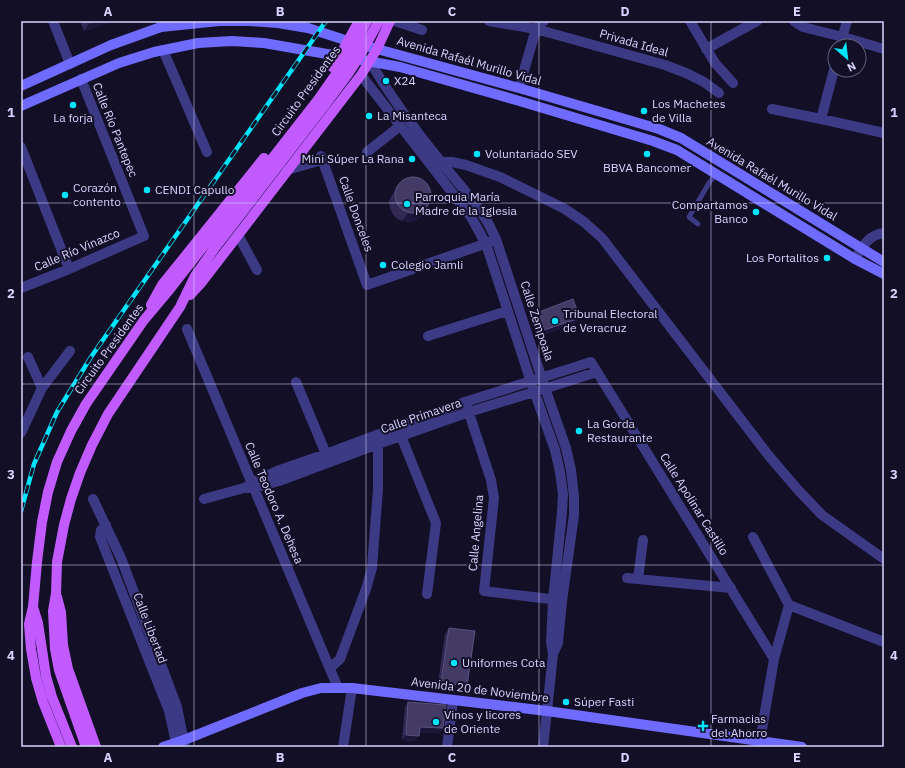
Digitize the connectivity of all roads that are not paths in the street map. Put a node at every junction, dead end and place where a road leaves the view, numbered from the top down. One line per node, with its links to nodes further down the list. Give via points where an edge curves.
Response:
1 (53, 21): 26 (street)
2 (248, 21): 13 (main road, Avenida Rafaél Murillo Vidal); 18 (main road, Avenida Rafaél Murillo Vidal, via 308,28)
3 (359, 21): 18 (main road)
4 (367, 21): 64 (main road, Circuito Presidentes, via 350,54 317,101)
5 (372, 21): 12 (main road, via 378,24)
6 (490, 21): 14 (street, Privada Ideal)
7 (544, 21): 14 (street)
8 (690, 21): 20 (street)
9 (756, 21): 20 (street)
10 (794, 21): 16 (street)
11 (847, 21): 17 (street)
12 (388, 22): 15 (street); 21 (main road); 62 (main road, Circuito Presidentes, via 214,249 195,276)
13 (160, 24): 26 (main road, Avenida Rafaél Murillo Vidal)
14 (536, 29): 34 (street); 35 (street, Privada Ideal, via 686,72)
15 (422, 30)
16 (834, 38)
17 (843, 38)
18 (348, 41): 21 (main road, Avenida Rafaél Murillo Vidal); 24 (main road); 25 (main road, Calle Zempoala)
19 (867, 46): 22 (street)
20 (706, 48): 32 (street, via 715,63)
21 (377, 49): 25 (main road); 27 (main road, Avenida Rafaél Murillo Vidal)
22 (884, 49)
23 (163, 50): 24 (main road, Avenida Rafaél Murillo Vidal, via 198,43 264,42); 31 (main road, Avenida Rafaél Murillo Vidal, via 119,63); 44 (street)
24 (339, 57): 25 (main road, Avenida Rafaél Murillo Vidal); 28 (main road, Calle Zempoala); 38 (main road)
25 (370, 62): 28 (main road); 29 (main road, Avenida Rafaél Murillo Vidal, via 400,67); 46 (street, Calle Zempoala)
26 (70, 64): 33 (main road, Avenida Rafaél Murillo Vidal)
27 (436, 66): 29 (main road); 34 (main road, Avenida Rafaél Murillo Vidal)
28 (361, 75): 40 (street, Calle Zempoala); 41 (main road)
29 (433, 77): 48 (main road, Avenida Rafaél Murillo Vidal, via 653,141 677,150)
30 (832, 78): 39 (street)
31 (81, 79): 36 (main road, Avenida Rafaél Murillo Vidal); 52 (street, Calle Río Pantepec)
32 (733, 83)
33 (21, 86)
34 (519, 88): 55 (main road, Avenida Rafaél Murillo Vidal, via 681,138)
35 (719, 93)
36 (21, 106)
37 (772, 109): 39 (street)
38 (298, 115): 41 (main road, via 311,114 318,121); 64 (main road, via 162,285)
39 (821, 119): 42 (street)
40 (400, 126): 45 (street); 46 (street, Calle Zempoala)
41 (319, 130): 47 (main road)
42 (884, 133)
43 (21, 146): 58 (street)
44 (207, 152)
45 (367, 152)
46 (437, 165): 53 (street, Calle Zempoala, via 480,211); 54 (street, Calle Zempoala); 88 (street, via 452,162 500,177 565,209 584,222 602,238 799,492 822,515)
47 (287, 170): 51 (main road); 54 (street, Calle Donceles, via 322,158 367,285)
48 (716, 173): 49 (lane, via 689,217); 56 (main road, Avenida Rafaél Murillo Vidal)
49 (698, 224)
50 (884, 233): 55 (street, via 869,239)
51 (238, 235): 59 (street); 62 (main road)
52 (144, 236): 58 (street, Calle Río Vinazco)
53 (496, 240): 54 (street, Calle Donceles); 71 (street, Calle Zempoala)
54 (486, 244): 63 (street, Calle Zempoala)
55 (862, 248): 56 (street); 57 (main road, Avenida Rafaél Murillo Vidal)
56 (855, 258): 60 (main road, Avenida Rafaél Murillo Vidal)
57 (884, 262)
58 (69, 270): 61 (street, Calle Río Vinazco)
59 (257, 270)
60 (884, 274)
61 (21, 288)
62 (180, 307): 92 (main road, Circuito Presidentes, via 108,414 92,445 80,473 64,525 57,562)
63 (507, 311): 66 (street); 73 (street, Calle Zempoala)
64 (144, 320): 96 (main road, Circuito Presidentes, via 86,404 57,462 42,522)
65 (187, 329): 83 (street, Calle Teodoro A. Dehesa)
66 (428, 336)
67 (70, 351): 74 (street)
68 (28, 357): 74 (street)
69 (591, 362): 70 (street, Calle Apolinar Castillo); 71 (street, Calle Primavera)
70 (597, 372): 75 (street, Calle Primavera); 91 (street, Calle Apolinar Castillo)
71 (542, 378): 73 (street, Calle Primavera); 75 (street, Calle Zempoala)
72 (296, 382): 82 (street)
73 (531, 382): 76 (street, Calle Zempoala); 77 (street, Calle Primavera)
74 (42, 388): 80 (street)
75 (545, 388): 76 (street, Calle Primavera); 94 (street, Calle Zempoala, via 566,448 574,496 574,515)
76 (534, 392): 78 (street, Calle Primavera); 94 (street, Calle Zempoala, via 555,450 563,494)
77 (465, 402): 78 (street, Calle Angelina); 79 (street, Calle Primavera)
78 (469, 412): 79 (street, Calle Primavera); 94 (street, Calle Angelina, via 491,480 494,498 484,591)
79 (399, 432): 81 (street, Calle Primavera); 82 (street, Calle Primavera); 93 (street, via 436,523)
80 (21, 433)
81 (378, 444): 83 (street, Calle Primavera, via 279,481); 99 (street, via 378,489 372,568 340,659)
82 (326, 454): 83 (street, Calle Primavera, via 277,471)
83 (250, 487): 85 (street); 99 (street, Calle Teodoro A. Dehesa)
84 (93, 499): 105 (street, Calle Libertad, via 121,558 173,709)
85 (204, 499)
86 (754, 537): 95 (street)
87 (643, 540): 90 (street)
88 (884, 559)
89 (627, 578): 90 (street)
90 (638, 579): 91 (street)
91 (731, 588): 98 (street, Calle Apolinar Castillo)
92 (56, 593): 108 (main road, Circuito Presidentes, via 53,611 59,670); 109 (main road, via 68,669)
93 (427, 594)
94 (558, 600): 103 (street, Calle Zempoala, via 551,642 553,654)
95 (789, 604): 97 (street); 98 (street)
96 (33, 607): 106 (main road, via 29,624 36,678); 107 (main road, Circuito Presidentes, via 46,676)
97 (884, 642)
98 (774, 659): 104 (street)
99 (330, 668): 100 (street, Calle Teodoro A. Dehesa)
100 (338, 688): 101 (main road, Avenida 20 de Noviembre); 105 (main road, Avenida 20 de Noviembre, via 321,688 302,693)
101 (352, 688): 102 (main road, Avenida 20 de Noviembre); 111 (street)
102 (453, 701): 103 (main road, Avenida 20 de Noviembre); 112 (street)
103 (547, 711): 104 (main road, Avenida 20 de Noviembre); 113 (street, Calle Zempoala)
104 (760, 741): 114 (main road, Avenida 20 de Noviembre)
105 (181, 744): 110 (main road, Avenida 20 de Noviembre)
106 (61, 747)
107 (72, 747)
108 (86, 747)
109 (96, 747)
110 (163, 747)
111 (343, 747)
112 (447, 747)
113 (543, 747)
114 (802, 747)

